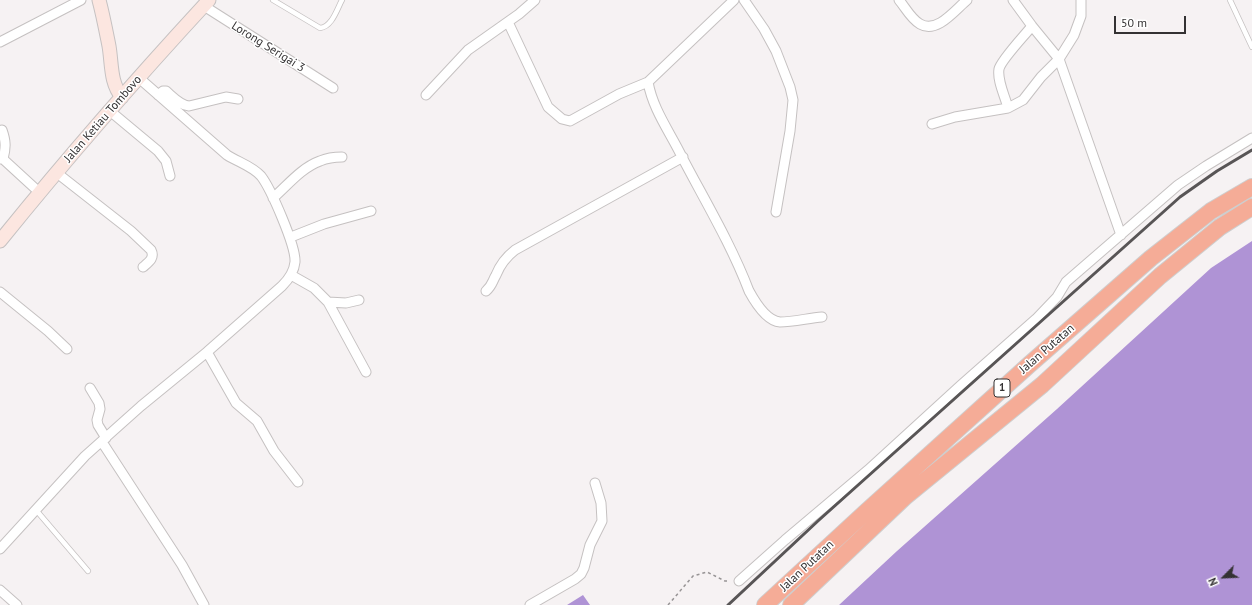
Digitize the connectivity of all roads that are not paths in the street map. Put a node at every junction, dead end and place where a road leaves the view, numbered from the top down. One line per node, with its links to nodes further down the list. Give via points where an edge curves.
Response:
1 (82, 0): 16 (street)
2 (100, 0): 24 (street, via 114,83)
3 (273, 0): 4 (lane, via 320,28 330,22)
4 (342, 0)
5 (535, 0): 14 (street)
6 (734, 0): 20 (street)
7 (744, 0): 43 (street, via 764,28 776,51 793,100)
8 (899, 0): 9 (street, via 919,23 933,27)
9 (967, 0)
10 (1013, 0): 15 (street)
11 (1081, 0): 18 (street, via 1081,16 1074,35)
12 (1230, 0): 17 (lane)
13 (207, 3): 19 (street, Jalan Ketiau Tombovo); 21 (street, Lorong Serigai 3)
14 (508, 22): 20 (street, via 548,107 562,119 570,120 632,87); 23 (street, via 468,50)
15 (1032, 26): 18 (street); 27 (street, via 1000,65 1000,80)
16 (0, 42)
17 (1252, 47)
18 (1059, 59): 27 (street, via 1023,100); 44 (street)
19 (139, 78): 22 (street); 24 (street, Jalan Ketiau Tombovo)
20 (648, 82): 34 (street, via 652,99)
21 (333, 88)
22 (158, 95): 26 (street, via 166,91); 29 (street)
23 (426, 95)
24 (122, 97): 28 (street, Jalan Ketiau Tombovo)
25 (238, 99): 26 (street, via 226,97)
26 (186, 105): 29 (street)
27 (1008, 108): 30 (street, via 955,117)
28 (110, 111): 36 (street, Jalan Ketiau Tombovo); 37 (street, via 158,150 166,161)
29 (182, 116): 40 (street, via 227,155 261,176)
30 (932, 124)
31 (2, 130): 35 (street, via 6,149)
32 (1252, 138): 44 (street, via 1178,186)
33 (342, 157): 40 (street, via 321,160 311,165)
34 (682, 157): 49 (street, via 515,250 507,257 492,286); 53 (street, via 759,306 780,322)
35 (2, 159): 39 (street)
36 (57, 173): 39 (street, Jalan Ketiau Tombovo); 47 (street, via 131,231 151,250 152,258)
37 (170, 176)
38 (1252, 186): 63 (highway, Jalan Putatan / 1, via 1211,211 1152,258)
39 (39, 192): 46 (street, Jalan Ketiau Tombovo)
40 (273, 198): 45 (street)
41 (1252, 207): 61 (highway, Jalan Putatan / 1, via 1220,227 1160,276 1042,385)
42 (371, 211): 45 (street)
43 (776, 212)
44 (1121, 235): 66 (street, via 1066,282 1057,297 1036,319 868,470)
45 (291, 237): 48 (street, via 295,261)
46 (0, 241)
47 (144, 267)
48 (291, 276): 52 (street, via 314,288); 55 (street)
49 (486, 291)
50 (0, 292): 54 (street)
51 (359, 300): 52 (street, via 346,303)
52 (328, 302): 56 (street)
53 (822, 317)
54 (67, 349)
55 (207, 352): 58 (street); 59 (street, via 236,403 257,421 274,451)
56 (366, 372)
57 (90, 388): 58 (street, via 99,403 97,420)
58 (104, 440): 62 (street, via 74,467); 69 (street)
59 (298, 482)
60 (595, 483): 70 (street, via 601,503 602,521 590,545 581,574)
61 (906, 496): 63 (highway, via 876,512); 72 (highway, Jalan Putatan / 1)
62 (36, 510): 64 (street); 65 (lane)
63 (866, 511): 71 (highway, Jalan Putatan / 1)
64 (0, 549)
65 (88, 571)
66 (739, 581)
67 (0, 590): 68 (street)
68 (17, 605)
69 (204, 605)
70 (530, 605)
71 (765, 605)
72 (791, 605)

